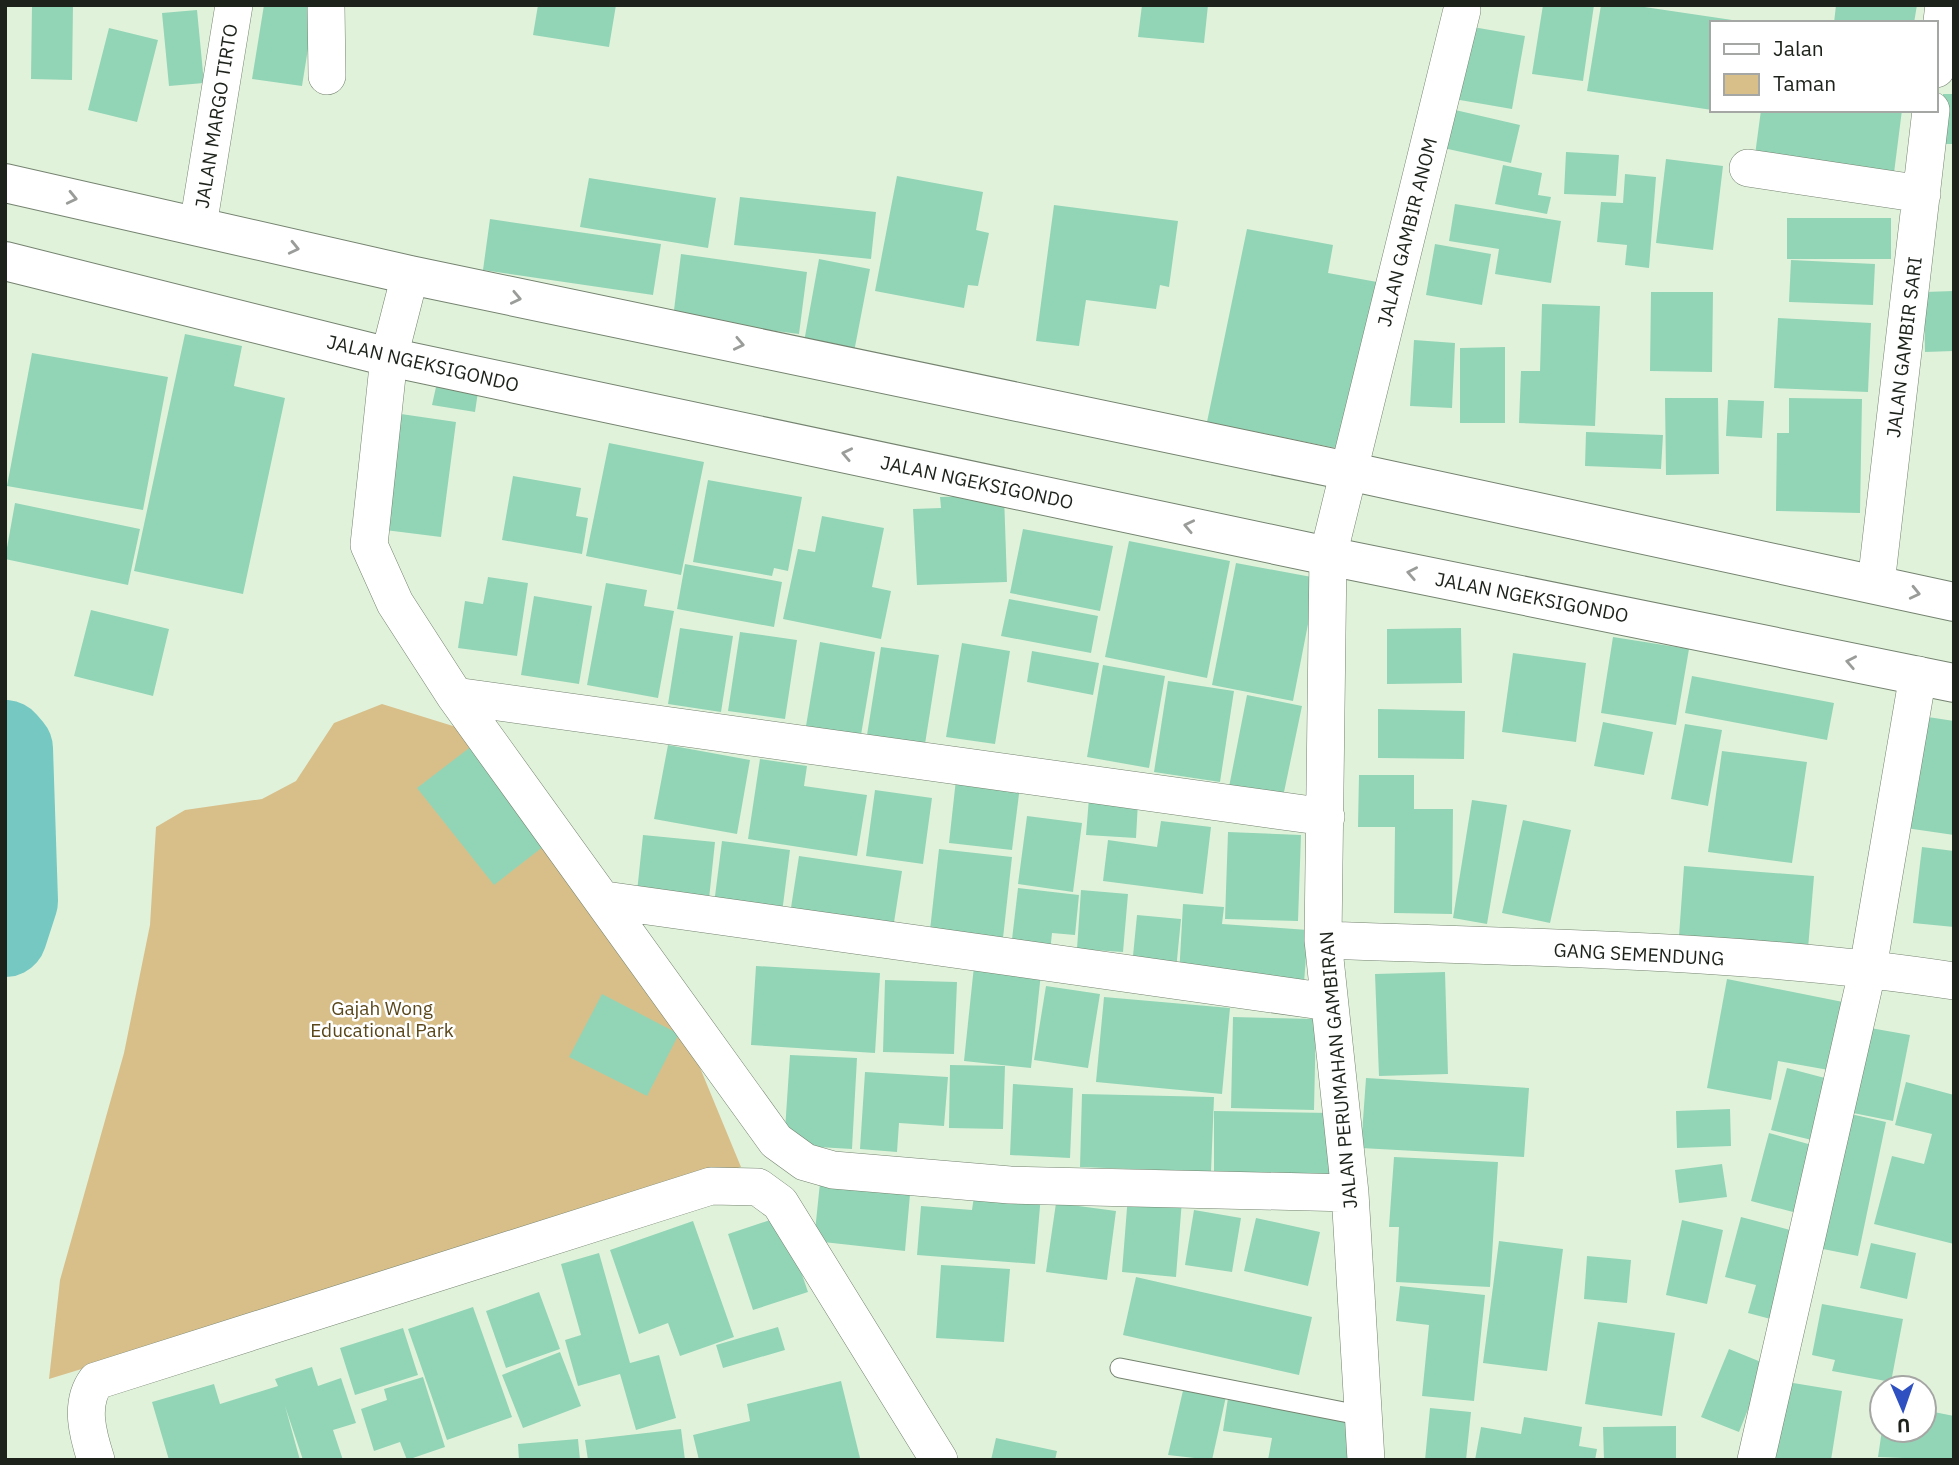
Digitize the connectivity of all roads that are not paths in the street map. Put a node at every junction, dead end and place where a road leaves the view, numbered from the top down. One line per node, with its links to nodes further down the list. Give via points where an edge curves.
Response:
1 (234, 5): 11 (street, JALAN MARGO TIRTO)
2 (326, 5): 6 (street)
3 (1944, 5): 5 (street)
4 (1461, 7): 15 (street, JALAN GAMBIR ANOM)
5 (1938, 53)
6 (327, 76)
7 (1931, 112): 10 (street, JALAN GAMBIR SARI)
8 (1748, 168): 10 (street)
9 (5, 183): 11 (main road, one-way to 11)
10 (1922, 194): 17 (street, JALAN GAMBIR SARI)
11 (198, 226): 13 (main road, one-way to 13)
12 (5, 261): 14 (main road, JALAN NGEKSIGONDO)
13 (410, 275): 14 (street); 15 (main road, one-way to 15)
14 (388, 357): 16 (main road, JALAN NGEKSIGONDO, one-way to 14); 20 (street, via 369,545 395,603)
15 (1348, 471): 16 (street, JALAN PERUMAHAN GAMBIRAN); 17 (main road)
16 (1328, 556): 19 (main road, JALAN NGEKSIGONDO, one-way to 16); 21 (street, JALAN PERUMAHAN GAMBIRAN)
17 (1876, 584): 18 (main road, one-way to 18)
18 (1954, 602)
19 (1936, 679): 24 (street)
20 (455, 696): 21 (street); 22 (street)
21 (1326, 817): 23 (street, JALAN PERUMAHAN GAMBIRAN)
22 (605, 900): 26 (street); 27 (street, via 776,1141 805,1162 834,1170 1010,1185)
23 (1323, 940): 24 (street, GANG SEMENDUNG, via 1592,950); 26 (street, JALAN PERUMAHAN GAMBIRAN)
24 (1868, 968): 25 (street, GANG SEMENDUNG); 33 (street)
25 (1954, 981)
26 (1329, 1002): 27 (street, JALAN PERUMAHAN GAMBIRAN)
27 (1350, 1194): 29 (street, JALAN PERUMAHAN GAMBIRAN)
28 (1120, 1368): 29 (lane)
29 (1364, 1416): 32 (street, JALAN PERUMAHAN GAMBIRAN)
30 (936, 1459): 31 (street, via 780,1203 758,1187 710,1186 96,1381 90,1389 85,1428)
31 (96, 1460)
32 (1366, 1460)
33 (1756, 1460)

